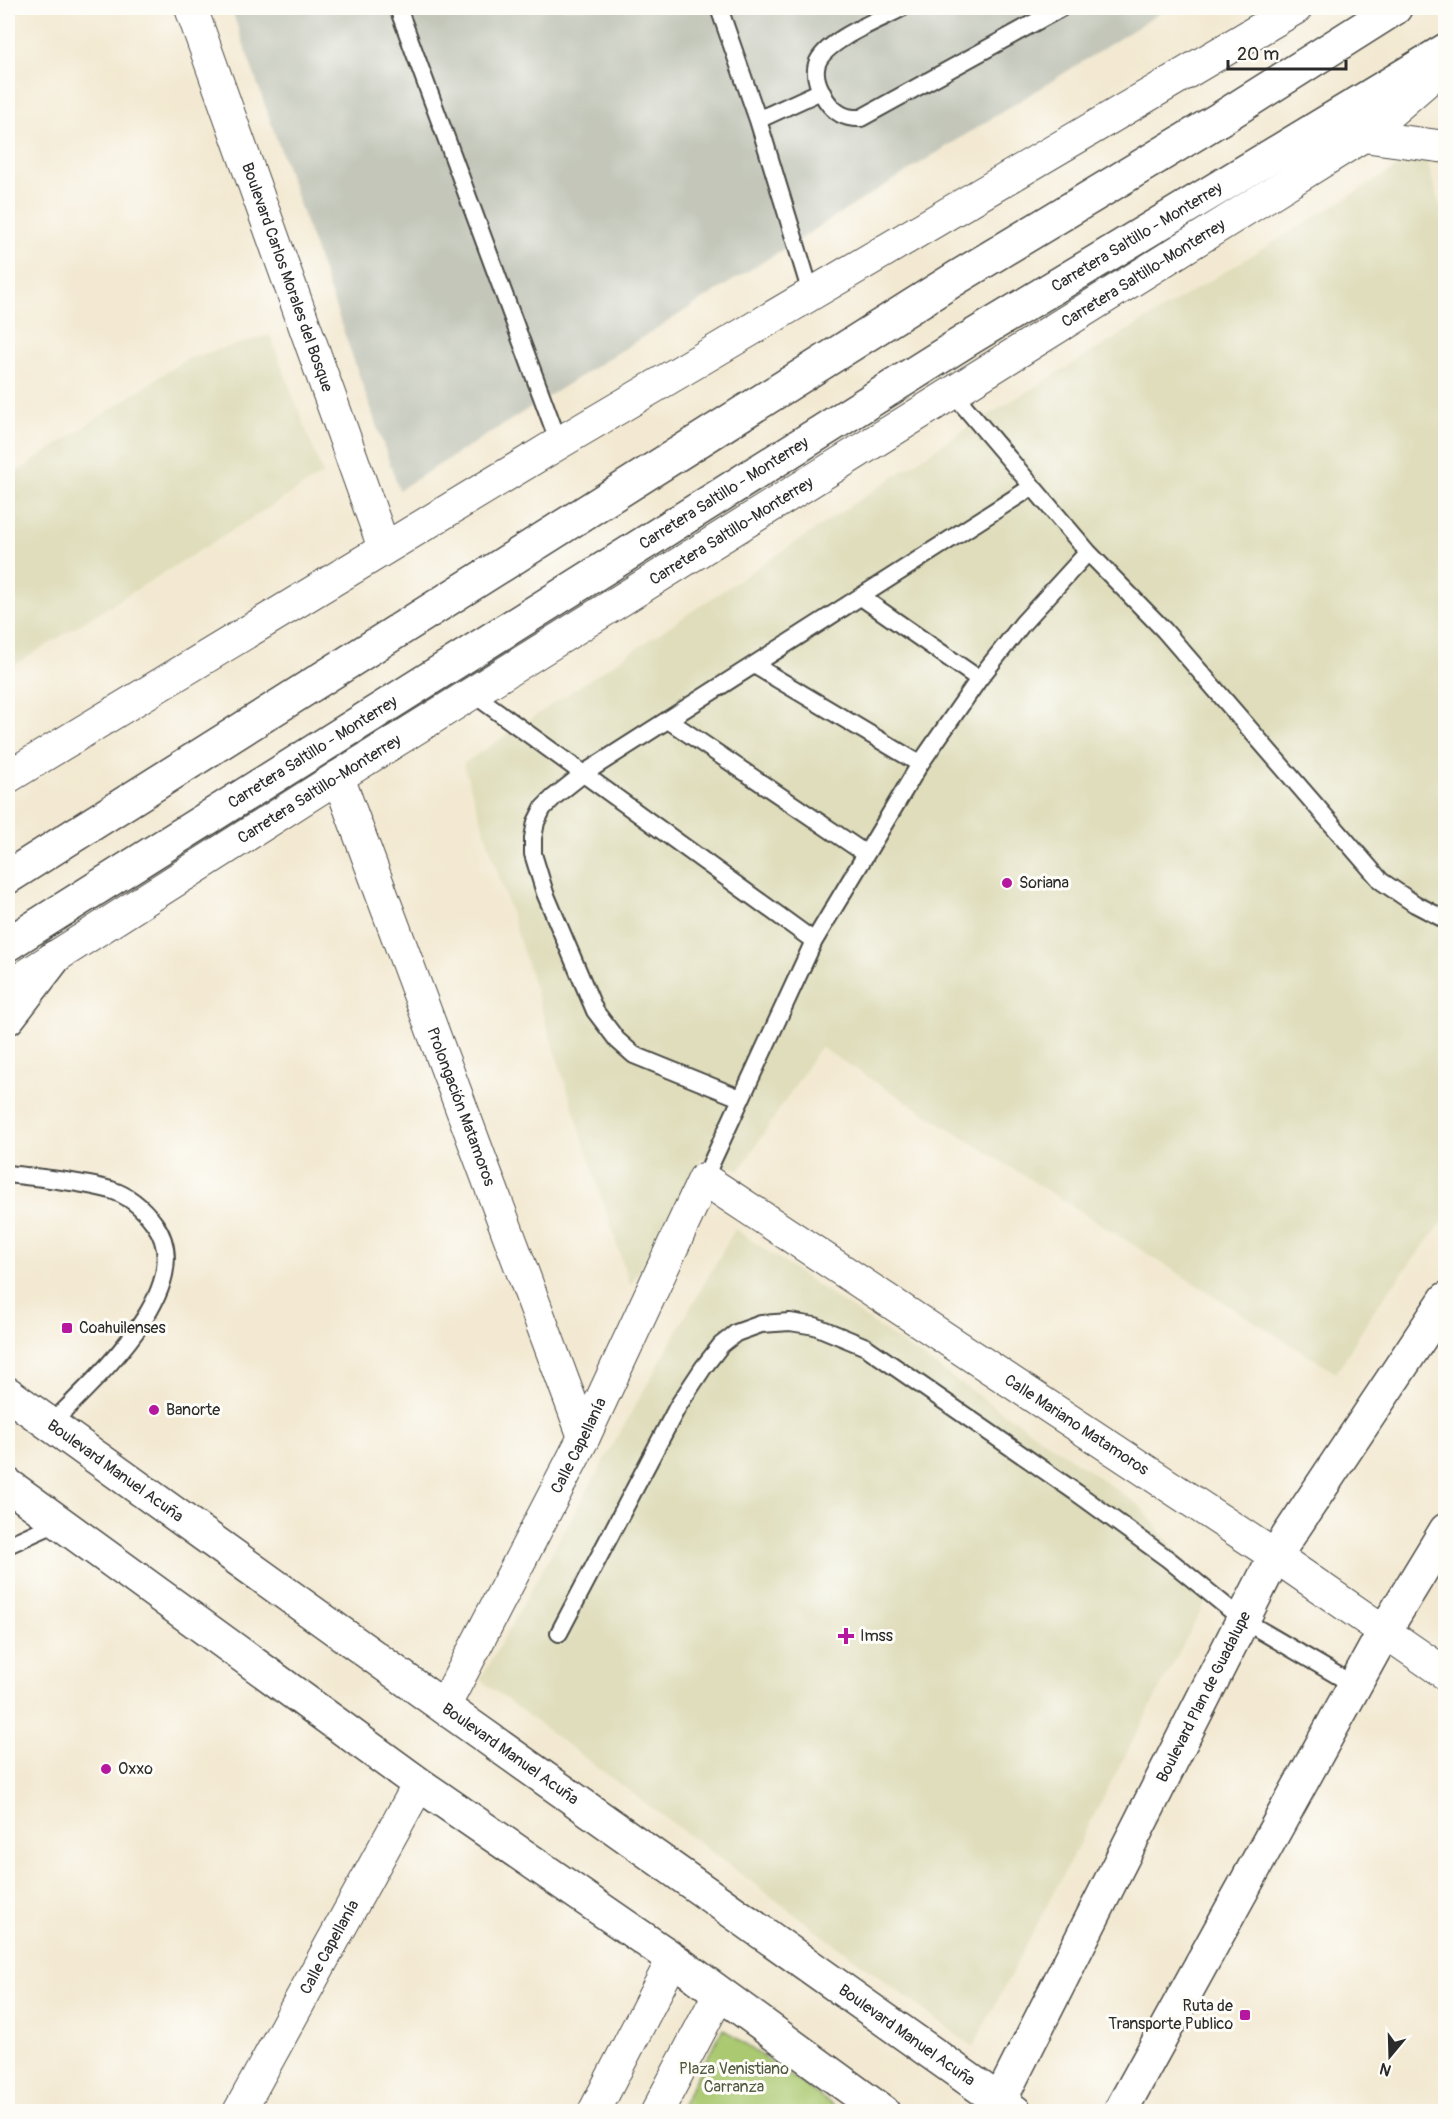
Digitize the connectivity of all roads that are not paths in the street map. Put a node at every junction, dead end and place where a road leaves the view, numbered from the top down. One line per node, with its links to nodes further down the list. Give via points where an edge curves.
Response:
1 (191, 8): 18 (street, Boulevard Carlos Morales del Bosque)
2 (398, 8): 16 (lane)
3 (719, 8): 11 (lane)
4 (902, 8): 10 (lane, via 829,48 816,66)
5 (1061, 8): 10 (lane, via 861,118 845,117 832,110)
6 (1296, 8): 14 (street)
7 (1395, 8): 30 (main road, via 958,277)
8 (1446, 50): 33 (main road, Carretera Saltillo - Monterrey, via 970,338)
9 (1446, 64): 12 (street, Carretera Saltillo-Monterrey)
10 (821, 92): 11 (lane)
11 (758, 120): 14 (lane)
12 (1364, 136): 13 (street); 15 (street, Carretera Saltillo-Monterrey)
13 (1446, 147)
14 (811, 293): 16 (street)
15 (953, 393): 17 (lane); 23 (street, Carretera Saltillo-Monterrey)
16 (559, 443): 18 (street)
17 (1032, 487): 19 (lane); 20 (lane)
18 (384, 548): 27 (street)
19 (1088, 552): 22 (lane, via 1023,623); 31 (lane, via 1164,630 1381,881)
20 (861, 597): 21 (lane); 22 (lane)
21 (754, 665): 24 (lane); 25 (lane)
22 (979, 679): 25 (lane)
23 (472, 693): 26 (lane); 28 (street, Carretera Saltillo-Monterrey)
24 (668, 720): 26 (lane); 29 (lane)
25 (920, 764): 29 (lane)
26 (583, 774): 32 (lane); 37 (lane, via 543,808 536,822 533,854 545,893 595,1011 634,1055)
27 (8, 777)
28 (338, 777): 34 (street, Carretera Saltillo-Monterrey); 43 (street, Prolongación Matamoros)
29 (866, 854): 32 (lane)
30 (8, 877)
31 (1446, 920)
32 (814, 941): 37 (lane)
33 (8, 944)
34 (55, 957): 35 (street, Carretera Saltillo-Monterrey); 36 (main road)
35 (8, 987)
36 (8, 1018)
37 (740, 1098): 39 (lane)
38 (8, 1174): 42 (lane, via 112,1191 131,1200 144,1209 162,1234 166,1252 160,1293 150,1312 116,1357)
39 (704, 1179): 43 (street, Calle Capellanía); 48 (street, Calle Mariano Matamoros)
40 (1446, 1299): 48 (main road, Boulevard Plan de Guadalupe)
41 (8, 1394): 42 (main road, Boulevard Manuel Acuña)
42 (50, 1425): 54 (main road, Boulevard Manuel Acuña)
43 (584, 1437): 54 (street, Calle Capellanía)
44 (8, 1485): 45 (main road)
45 (59, 1522): 47 (lane); 55 (main road)
46 (1446, 1530): 50 (main road)
47 (8, 1545)
48 (1275, 1556): 49 (main road, Boulevard Plan de Guadalupe); 50 (street, Calle Mariano Matamoros)
49 (1243, 1620): 51 (lane, via 1086,1499 866,1347 815,1326 790,1322 762,1324 736,1333 703,1368 678,1406); 53 (lane); 58 (main road, Boulevard Plan de Guadalupe)
50 (1384, 1632): 52 (street, Calle Mariano Matamoros); 53 (main road)
51 (559, 1633)
52 (1446, 1674)
53 (1354, 1685): 63 (main road)
54 (444, 1707): 58 (main road, Boulevard Manuel Acuña)
55 (419, 1784): 56 (main road); 59 (street, Calle Capellanía)
56 (673, 1959): 57 (main road); 60 (street)
57 (719, 1994): 61 (street); 62 (main road)
58 (1003, 2108)
59 (239, 2112)
60 (594, 2112)
61 (657, 2112)
62 (883, 2112)
63 (1120, 2112)

